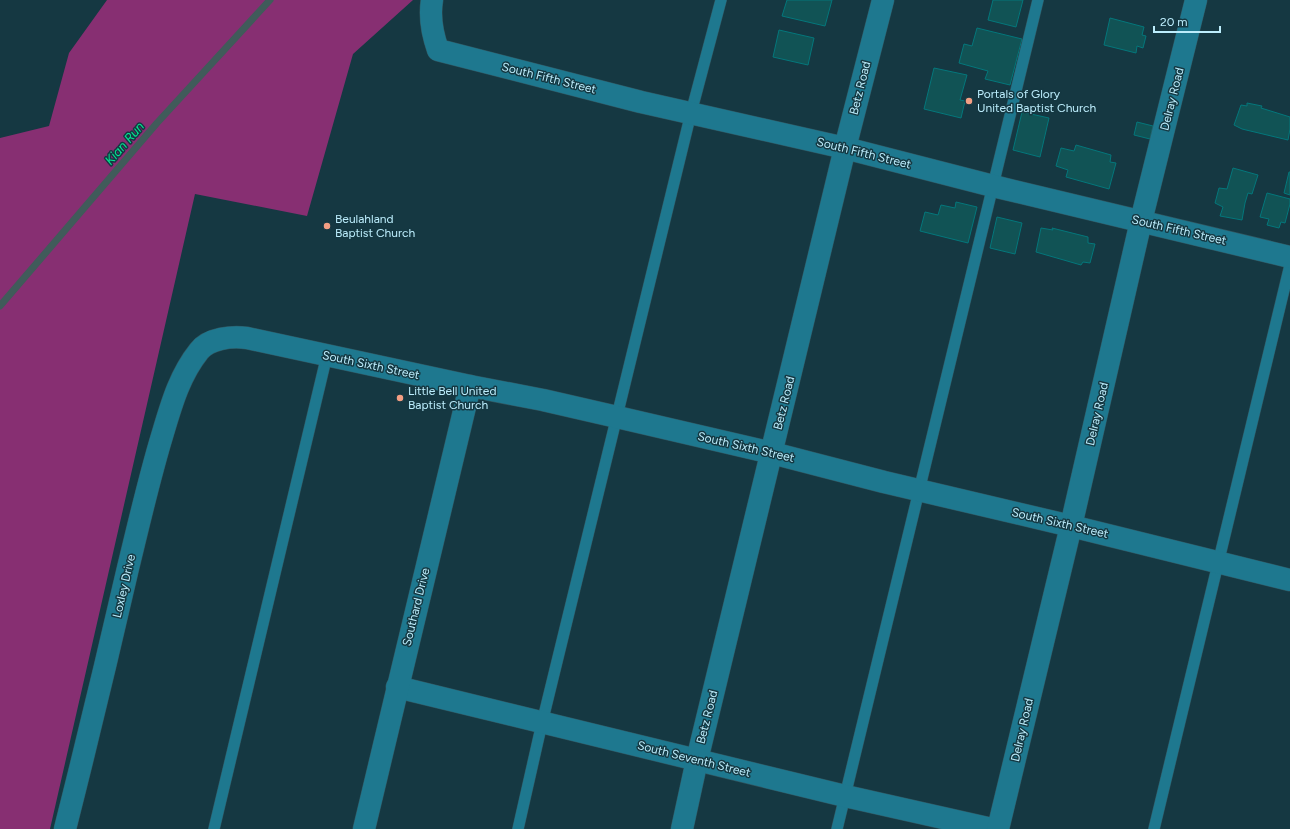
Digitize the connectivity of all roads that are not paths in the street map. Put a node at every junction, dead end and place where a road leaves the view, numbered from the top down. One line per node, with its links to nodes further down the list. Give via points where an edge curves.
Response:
1 (432, 0): 6 (street, South Fifth Street, via 432,33 438,50)
2 (721, 0): 6 (lane)
3 (883, 0): 7 (street, Betz Road)
4 (1038, 0): 8 (lane)
5 (1196, 0): 9 (street, Delray Road)
6 (691, 113): 7 (street, South Fifth Street); 15 (lane)
7 (845, 148): 8 (street, South Fifth Street); 16 (street, Betz Road)
8 (993, 186): 9 (street, South Fifth Street); 17 (lane)
9 (1141, 221): 10 (street, South Fifth Street); 18 (street, Delray Road)
10 (1290, 257)
11 (1290, 265): 19 (lane)
12 (200, 349): 13 (street, South Sixth Street, via 212,342 235,336); 25 (street, Loxley Drive, via 184,372 174,396 151,473)
13 (327, 355): 14 (street, South Sixth Street); 26 (lane)
14 (470, 386): 15 (street, South Sixth Street); 21 (street, Southard Drive)
15 (617, 417): 16 (street, South Sixth Street); 22 (lane)
16 (772, 453): 17 (street, South Sixth Street); 23 (street, Betz Road)
17 (919, 490): 18 (street, South Sixth Street); 24 (lane)
18 (1071, 526): 19 (street, South Sixth Street); 32 (street, Delray Road)
19 (1219, 562): 20 (street, South Sixth Street); 33 (lane)
20 (1290, 580)
21 (397, 687): 22 (street, South Seventh Street); 27 (street, Southard Drive)
22 (542, 722): 23 (street, South Seventh Street); 28 (lane)
23 (697, 760): 24 (street, South Seventh Street); 29 (street, Betz Road)
24 (845, 796): 30 (lane); 31 (street, South Seventh Street)
25 (65, 829)
26 (214, 829)
27 (364, 829)
28 (518, 829)
29 (682, 829)
30 (837, 829)
31 (992, 829)
32 (998, 829)
33 (1154, 829)

